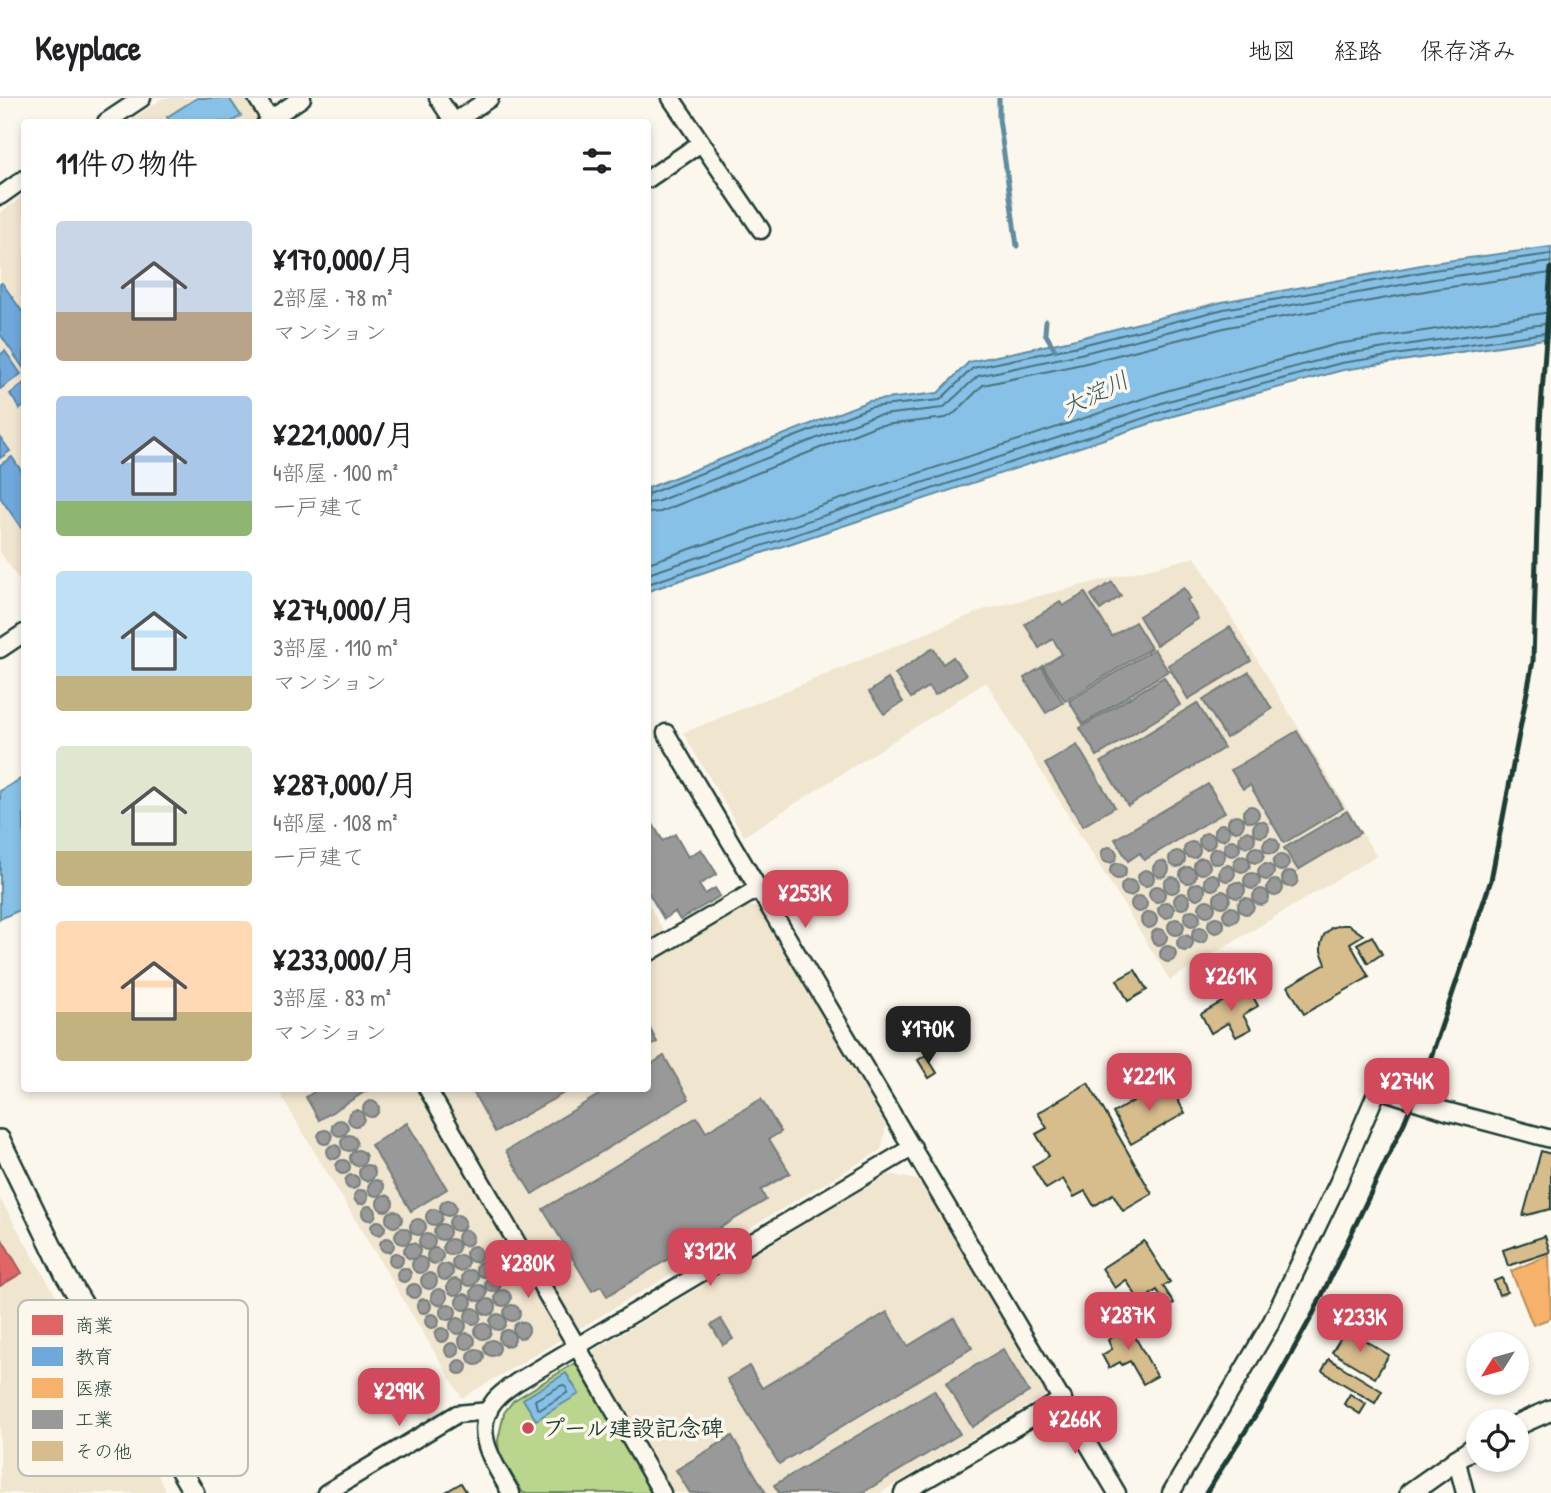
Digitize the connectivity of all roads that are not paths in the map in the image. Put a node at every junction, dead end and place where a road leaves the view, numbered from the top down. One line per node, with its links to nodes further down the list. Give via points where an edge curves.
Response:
1 (142, 98): 7 (street)
2 (257, 98): 8 (street)
3 (302, 98): 9 (street)
4 (438, 98): 10 (street)
5 (490, 98): 11 (street)
6 (671, 98): 12 (street)
7 (110, 119)
8 (268, 119)
9 (274, 119)
10 (452, 119)
11 (458, 119)
12 (701, 143): 13 (street); 16 (street)
13 (651, 177)
14 (21, 181): 15 (street)
15 (0, 196)
16 (761, 230)
17 (21, 634): 18 (street)
18 (0, 649)
19 (666, 733): 20 (street)
20 (759, 888): 21 (street); 25 (street)
21 (651, 951)
22 (429, 1092): 27 (street)
23 (1551, 1139): 41 (street, via 1378,1089 1272,1321)
24 (0, 1140): 26 (street)
25 (913, 1147): 27 (street); 28 (street)
26 (80, 1300)
27 (576, 1346): 29 (street, via 517,1382); 38 (street)
28 (1063, 1399): 39 (street); 40 (street)
29 (489, 1410): 36 (street, via 457,1414); 37 (street, via 486,1450)
30 (1551, 1410): 31 (street)
31 (1529, 1420)
32 (1466, 1452): 33 (street)
33 (1456, 1458): 42 (street); 43 (street)
34 (184, 1476): 35 (street)
35 (194, 1493)
36 (326, 1493)
37 (511, 1493)
38 (662, 1493)
39 (903, 1493)
40 (1117, 1493)
41 (1171, 1493)
42 (1410, 1493)
43 (1465, 1493)

